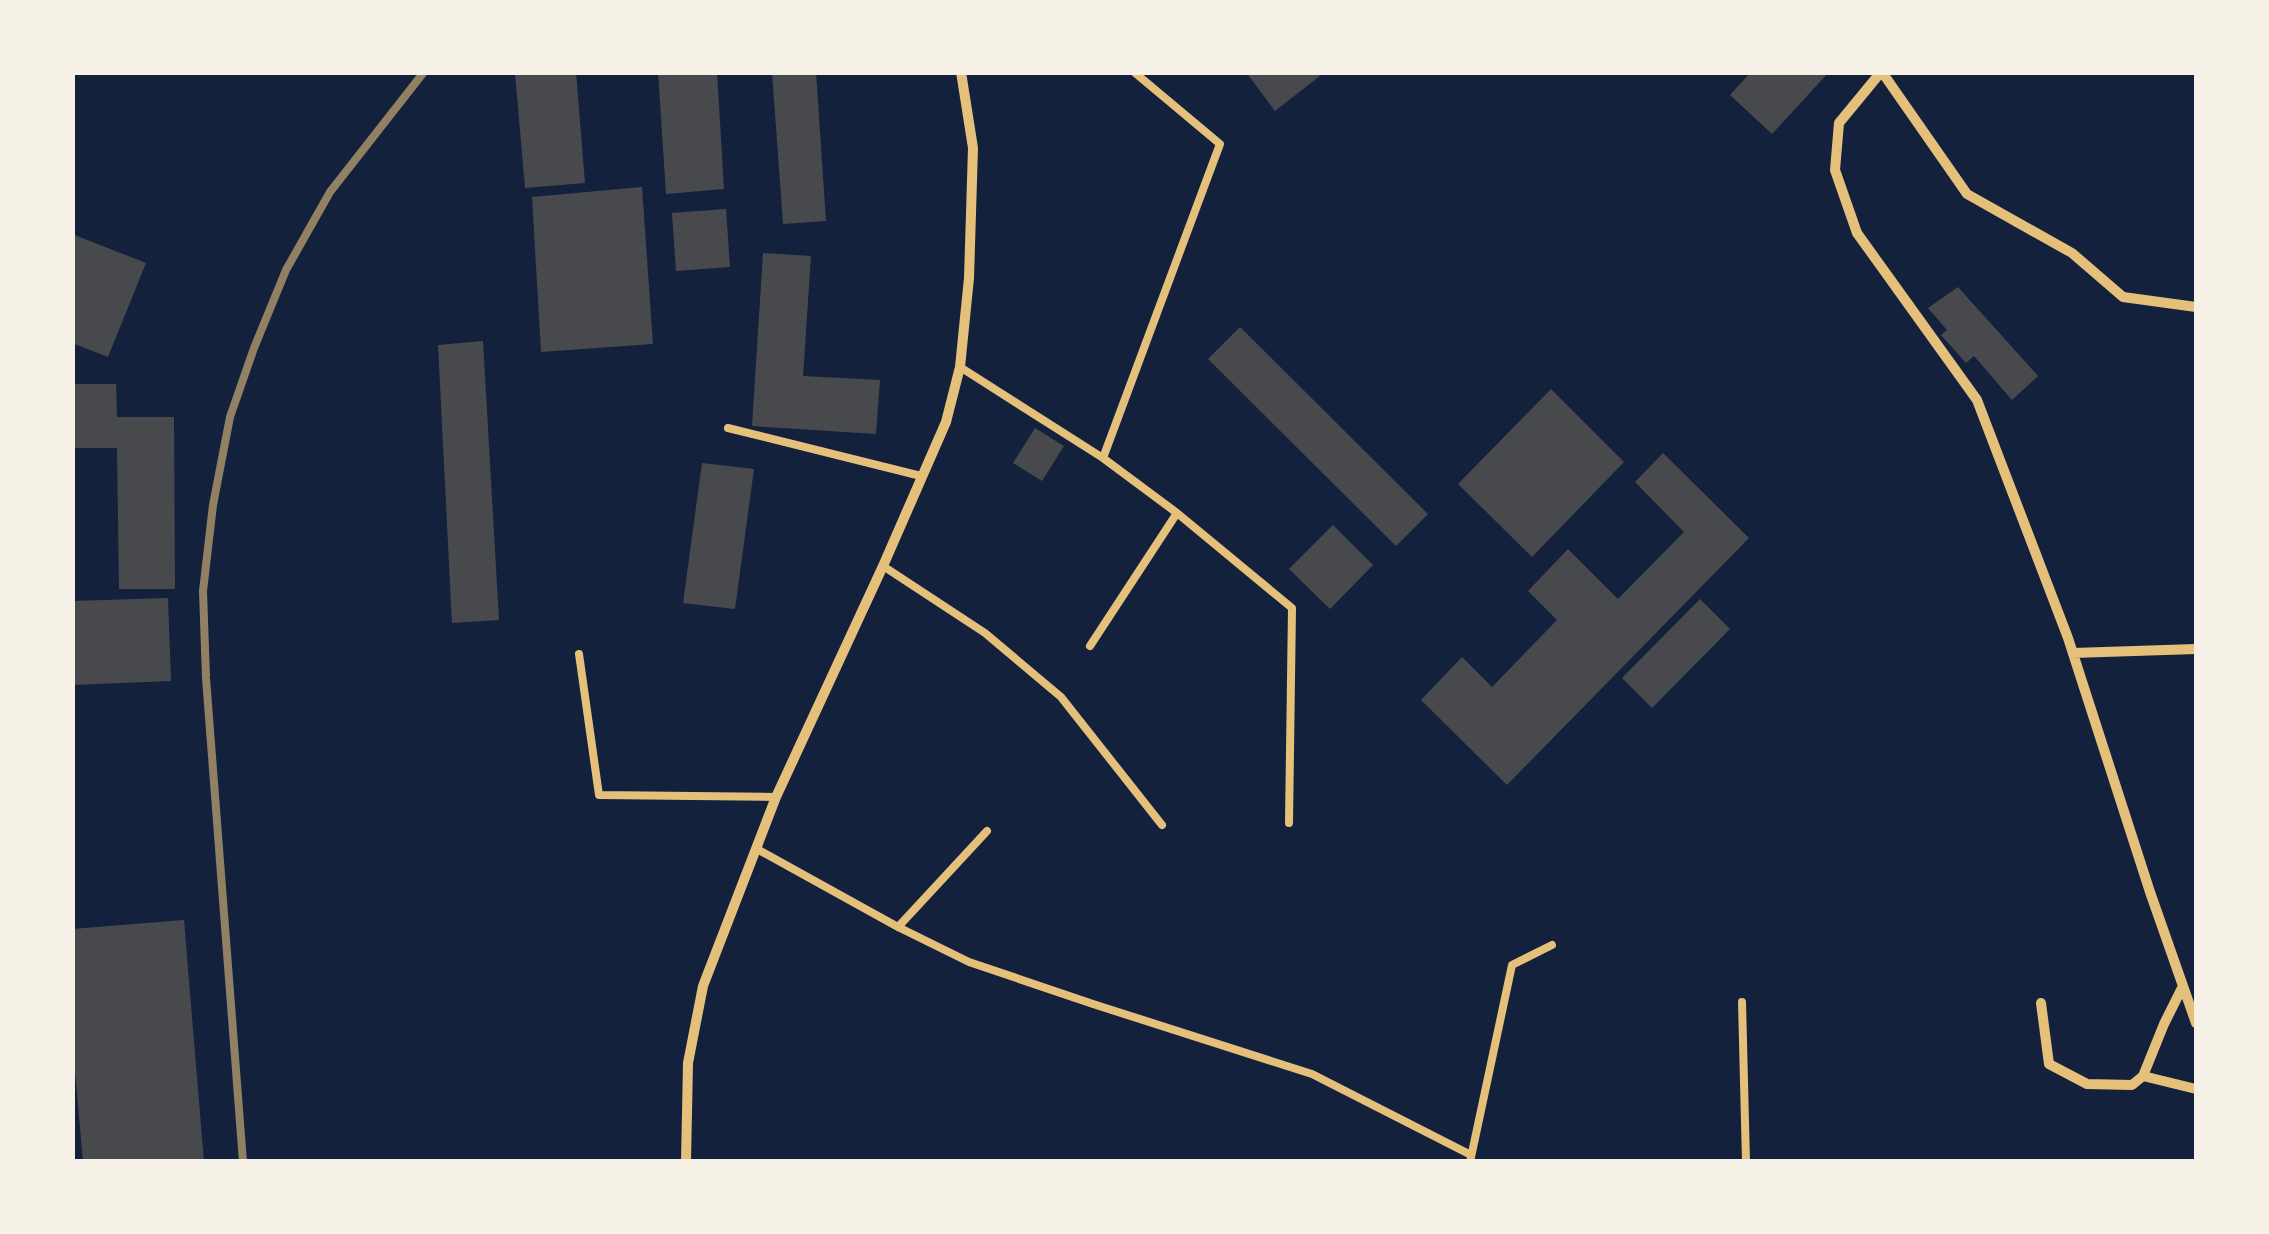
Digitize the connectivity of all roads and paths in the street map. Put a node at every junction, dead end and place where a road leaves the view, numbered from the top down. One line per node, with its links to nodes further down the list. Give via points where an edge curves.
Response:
1 (960, 72): 5 (street, via 973,148)
2 (1134, 72): 7 (lane, via 1220,144)
3 (1881, 72): 4 (street, via 1966,194 2072,253 2122,298); 14 (street, via 1839,123 1835,170 1857,232 1977,400)
4 (2196, 307)
5 (960, 367): 7 (lane); 8 (street, via 946,422)
6 (728, 428): 8 (lane)
7 (1103, 458): 9 (lane)
8 (921, 476): 10 (street)
9 (1176, 513): 11 (lane); 16 (lane, via 1292,608)
10 (883, 566): 15 (street); 17 (lane, via 984,633 1061,696)
11 (1090, 646)
12 (2196, 649): 14 (street)
13 (579, 654): 15 (lane, via 598,795)
14 (2073, 654): 22 (street)
15 (776, 797): 19 (street)
16 (1289, 823)
17 (1162, 826)
18 (987, 832): 20 (lane)
19 (757, 848): 20 (lane); 29 (street, via 703,986 688,1063)
20 (898, 927): 28 (lane, via 968,962 1312,1074)
21 (1552, 945): 28 (lane, via 1512,965)
22 (2184, 986): 25 (street); 26 (street)
23 (1742, 1002): 30 (lane)
24 (2041, 1004): 26 (street, via 2049,1064 2088,1084 2132,1085)
25 (2196, 1023)
26 (2143, 1076): 27 (street)
27 (2196, 1089)
28 (1470, 1158)
29 (686, 1162)
30 (1746, 1162)

